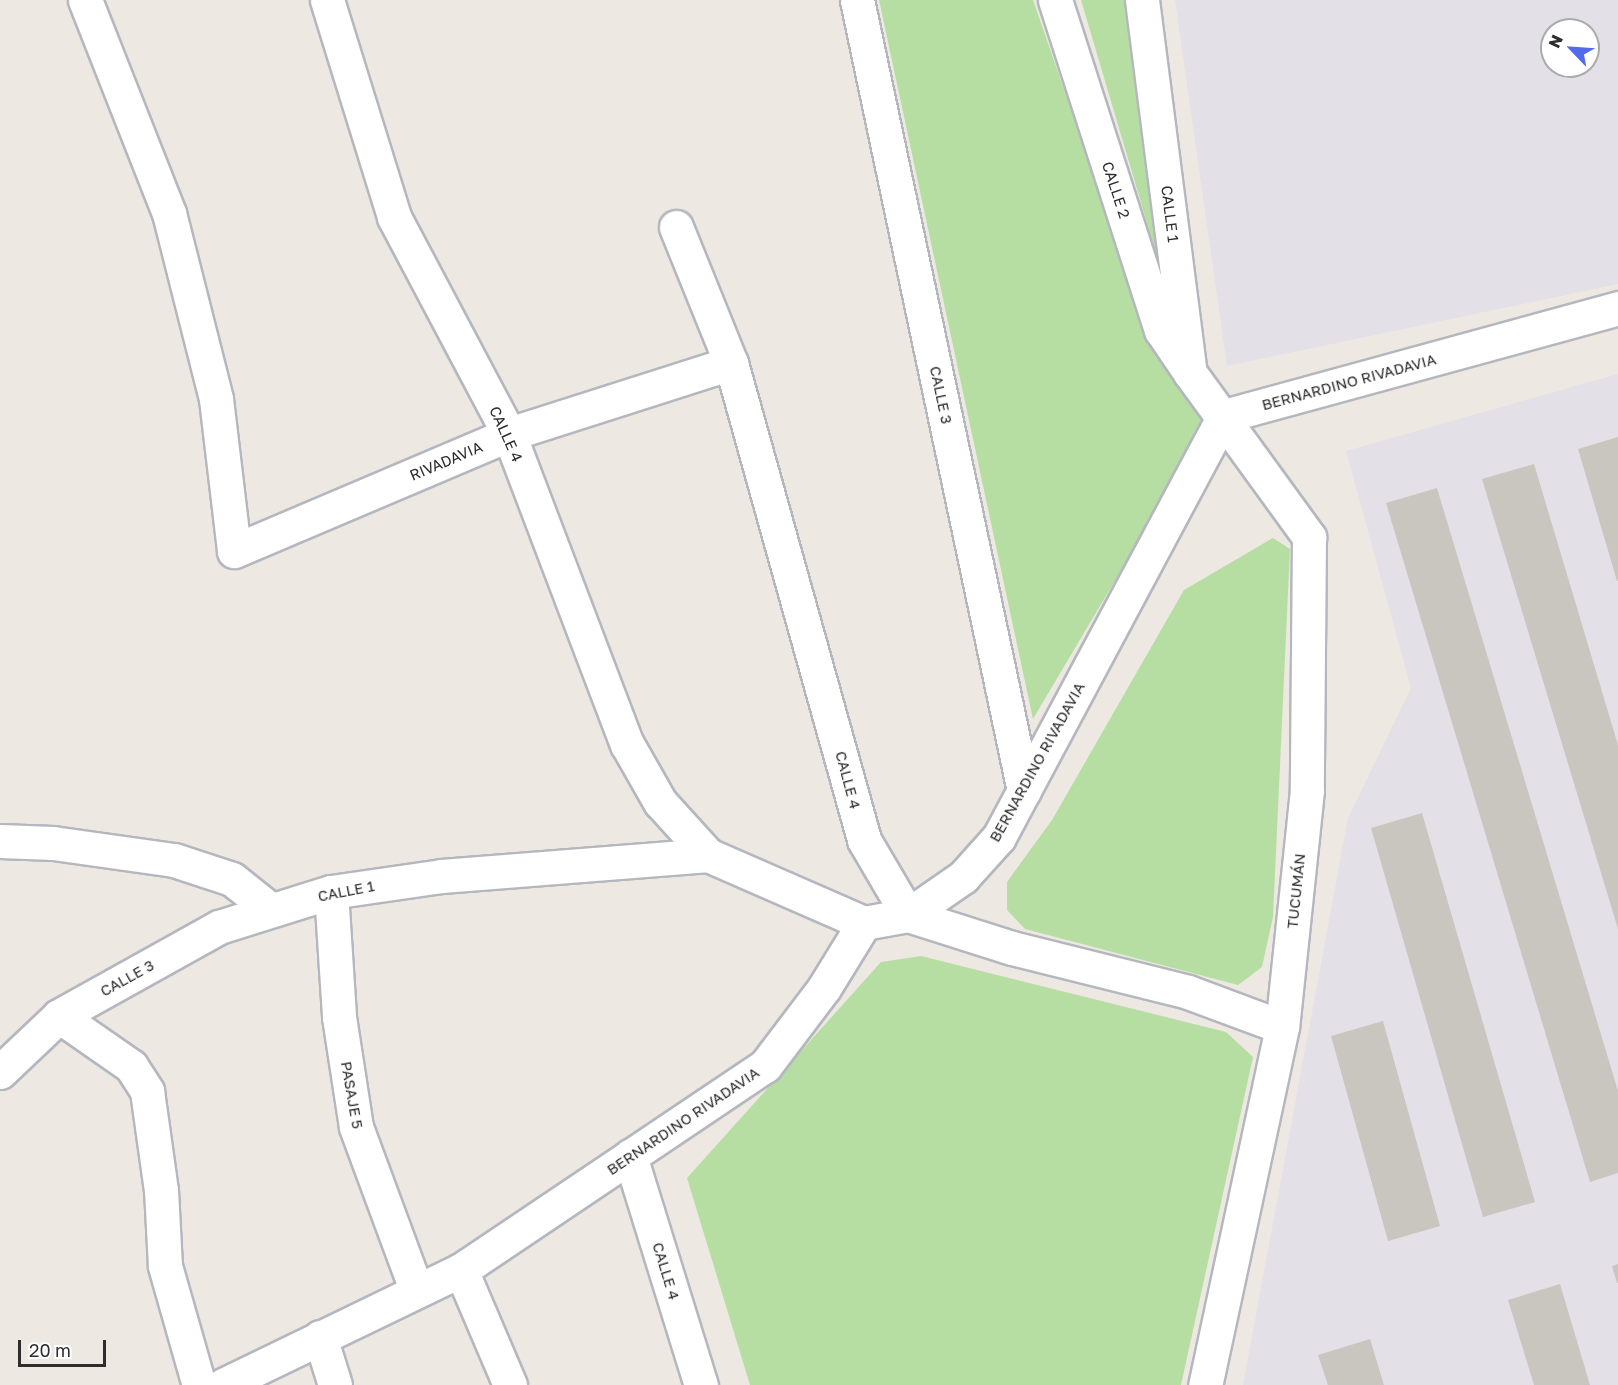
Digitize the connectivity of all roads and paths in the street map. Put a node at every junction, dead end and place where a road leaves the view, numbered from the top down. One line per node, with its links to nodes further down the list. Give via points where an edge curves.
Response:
1 (85, 0): 11 (street, RIVADAVIA, via 169,213 216,399 234,551)
2 (327, 0): 11 (street, CALLE 4, via 394,217)
3 (857, 0): 12 (street, CALLE 3)
4 (1055, 0): 9 (street, CALLE 2, via 1161,330)
5 (1142, 0): 9 (street, CALLE 1)
6 (676, 227): 8 (street, CALLE 4)
7 (1618, 308): 10 (street, BERNARDINO RIVADAVIA)
8 (731, 363): 11 (street, RIVADAVIA); 17 (street, CALLE 4, via 864,840)
9 (1190, 374): 10 (street)
10 (1224, 416): 12 (street, BERNARDINO RIVADAVIA); 20 (street, TUCUMÁN, via 1309,537 1306,790)
11 (509, 434): 14 (street, CALLE 4, via 627,744 660,802)
12 (1024, 790): 17 (street, BERNARDINO RIVADAVIA, via 999,837 963,877)
13 (0, 841): 16 (street, via 53,843 174,860 232,879)
14 (708, 855): 15 (street, CALLE 1, via 442,876); 18 (street)
15 (331, 892): 16 (street, CALLE 1); 24 (street, PASAJE 5, via 339,1017 356,1127)
16 (272, 910): 19 (street, CALLE 3, via 219,927)
17 (908, 915): 18 (street, BERNARDINO RIVADAVIA); 20 (street, via 1012,948 1188,992)
18 (864, 923): 22 (street, BERNARDINO RIVADAVIA, via 824,988 765,1066)
19 (59, 1016): 21 (street, CALLE 3); 26 (street, via 131,1066 147,1091 161,1190 165,1266)
20 (1282, 1027): 31 (street, TUCUMÁN)
21 (0, 1072)
22 (630, 1156): 23 (street, BERNARDINO RIVADAVIA); 30 (street, CALLE 4)
23 (461, 1270): 24 (street, BERNARDINO RIVADAVIA); 29 (street)
24 (416, 1289): 25 (street, BERNARDINO RIVADAVIA)
25 (320, 1337): 27 (street, BERNARDINO RIVADAVIA); 28 (street)
26 (199, 1385)
27 (223, 1385)
28 (335, 1385)
29 (510, 1385)
30 (701, 1385)
31 (1205, 1385)

